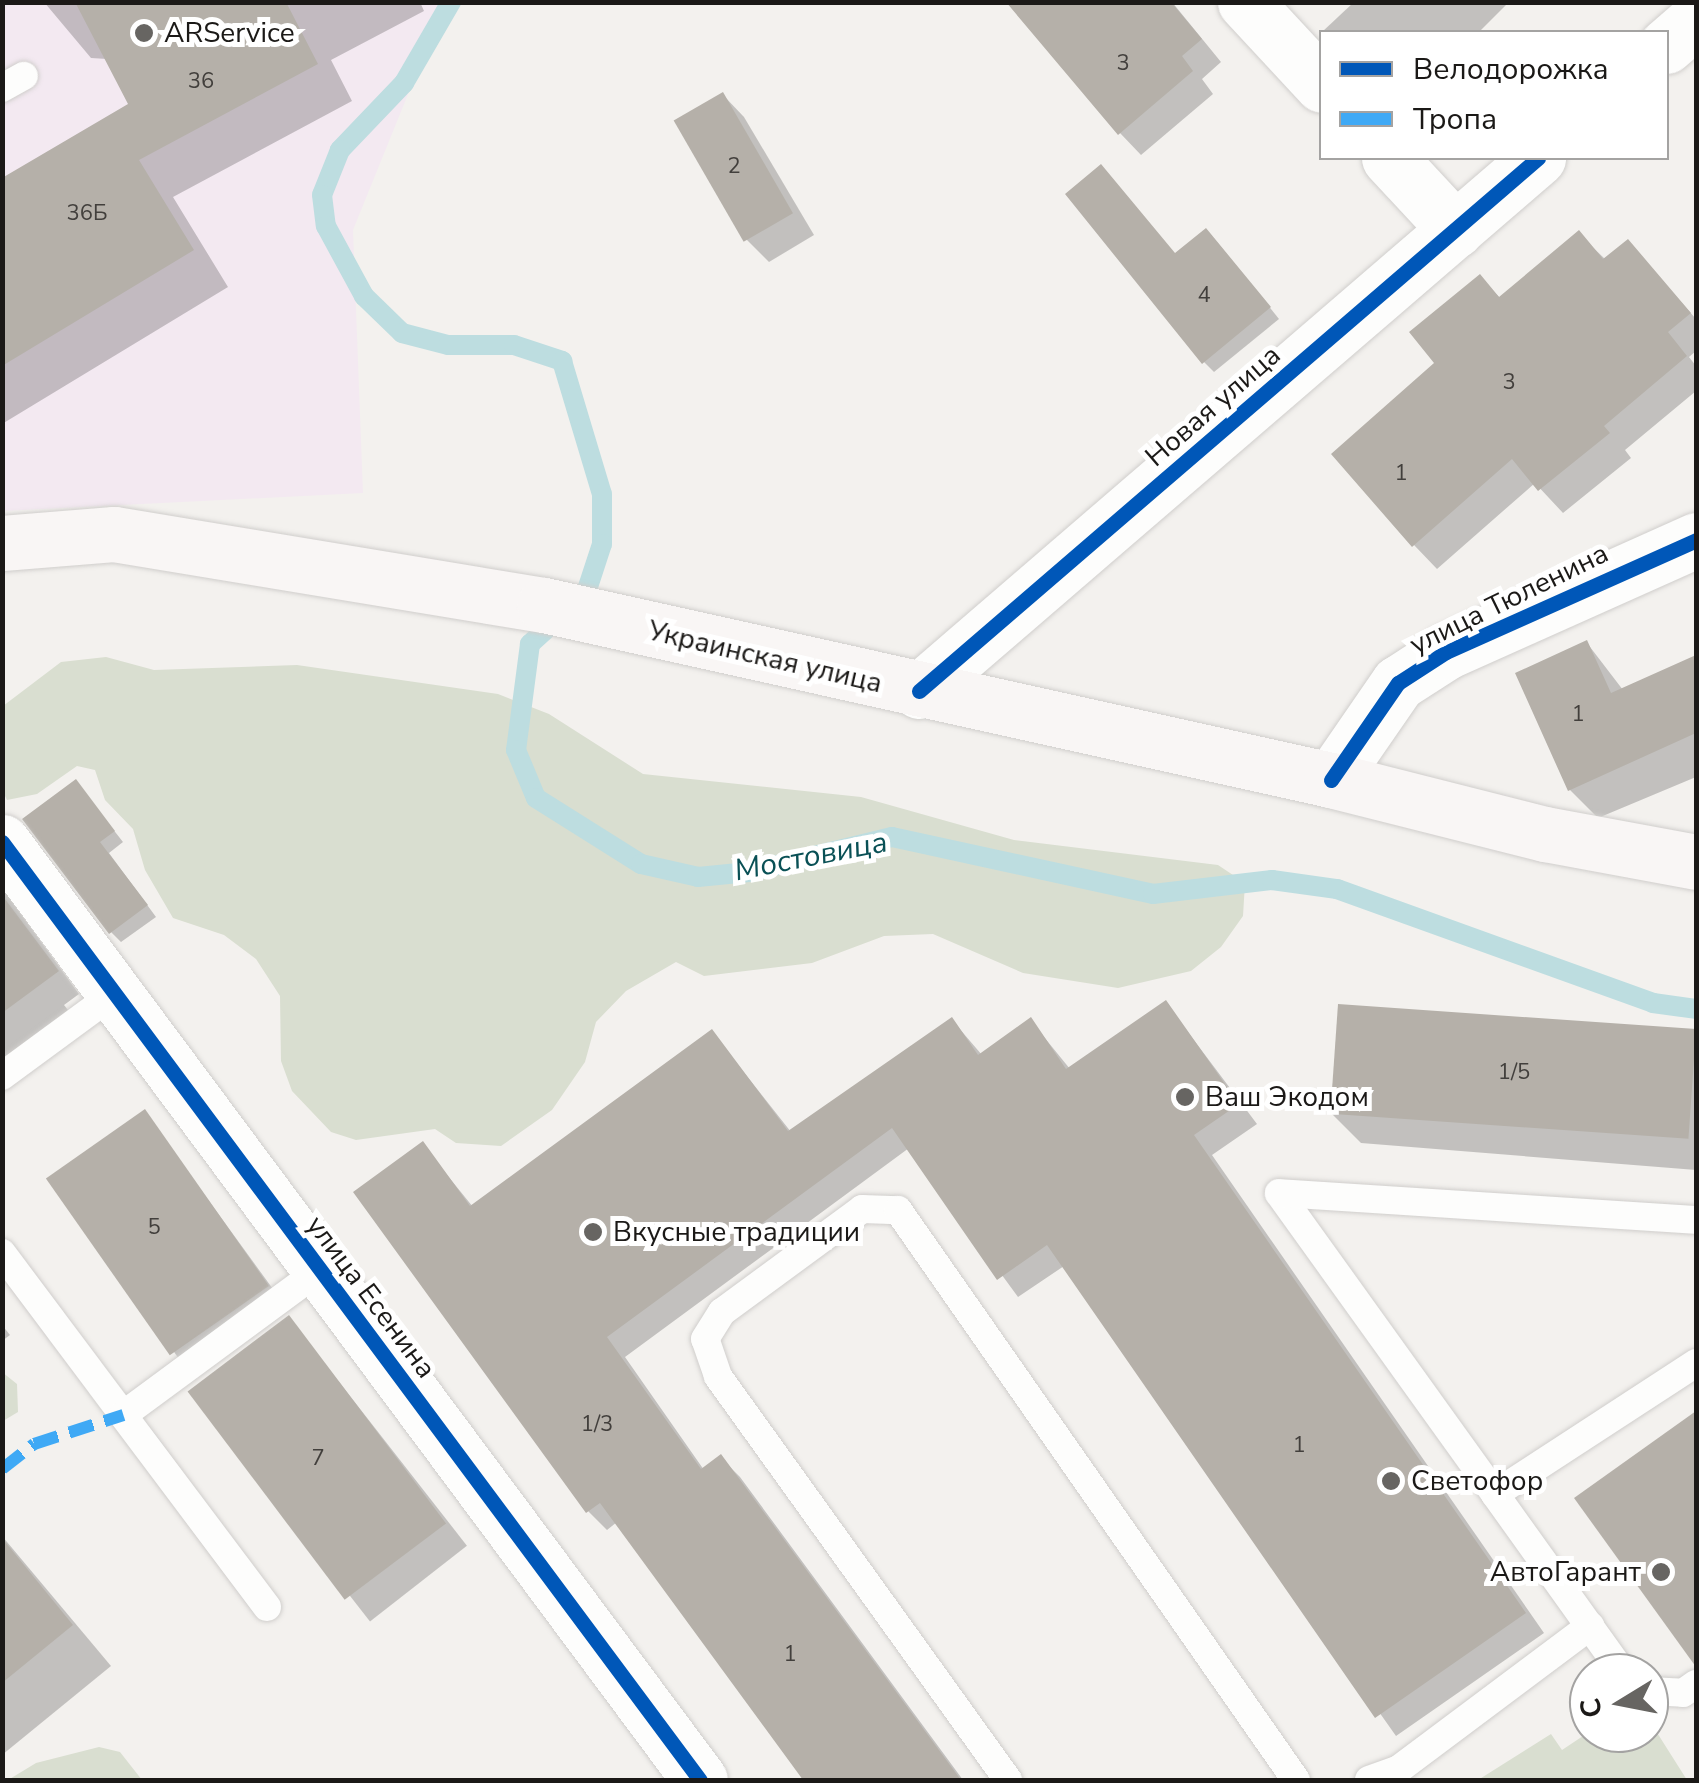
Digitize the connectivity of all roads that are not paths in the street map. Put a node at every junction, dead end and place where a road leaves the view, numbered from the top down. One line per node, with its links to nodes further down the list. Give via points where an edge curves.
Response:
1 (1245, 2): 4 (street)
2 (1696, 20): 3 (street)
3 (1669, 43)
4 (1319, 82)
5 (1391, 160): 7 (street)
6 (1536, 160): 7 (street, Новая улица)
7 (1456, 230): 10 (street, Новая улица)
8 (1696, 540): 11 (street, улица Тюленина, via 1582,587 1398,683)
9 (2, 543): 10 (main road, Украинская улица, via 114,534 544,604)
10 (919, 691): 11 (main road, Украинская улица)
11 (1331, 780): 13 (main road, Украинская улица, via 1544,834)
12 (2, 842): 14 (street, улица Есенина)
13 (1696, 862)
14 (115, 993): 15 (lane); 18 (street, улица Есенина)
15 (2, 1076)
16 (1696, 1220): 21 (lane, via 1279,1194)
17 (2, 1253): 20 (lane)
18 (320, 1270): 20 (lane); 27 (street, улица Есенина)
19 (1696, 1363): 21 (lane)
20 (124, 1415): 22 (lane)
21 (1496, 1494): 23 (lane)
22 (267, 1607)
23 (1590, 1626): 24 (lane); 30 (lane, via 1399,1769)
24 (1609, 1653)
25 (1696, 1684): 26 (lane)
26 (1669, 1692)
27 (700, 1780)
28 (1008, 1780): 29 (lane, via 718,1376 705,1339 722,1312 862,1208 898,1210)
29 (1296, 1780)
30 (1369, 1780)

